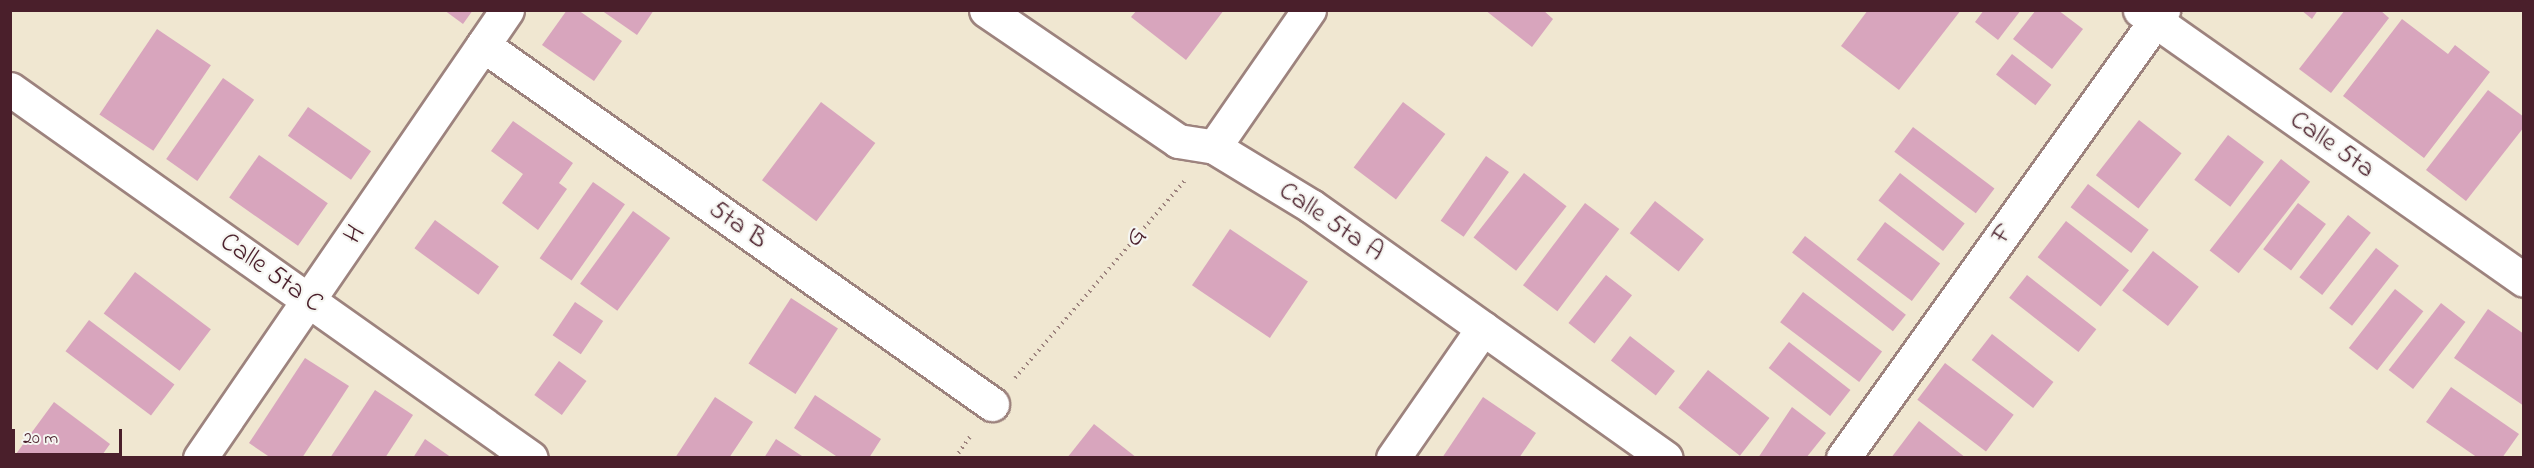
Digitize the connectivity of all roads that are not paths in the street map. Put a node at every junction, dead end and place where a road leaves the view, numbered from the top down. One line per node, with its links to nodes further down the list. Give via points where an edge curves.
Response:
1 (507, 10): 5 (street, H)
2 (986, 10): 7 (street, Calle 5ta A, via 1178,141)
3 (1309, 10): 7 (street)
4 (2153, 14): 8 (street, Calle 5ta); 16 (street, F)
5 (483, 45): 9 (street, H); 11 (street, 5ta B)
6 (10, 89): 9 (street, Calle 5ta C)
7 (1214, 147): 10 (street, Calle 5ta A, via 1311,206)
8 (2523, 279)
9 (310, 300): 12 (street, H); 13 (street, Calle 5ta C)
10 (1483, 328): 14 (street); 15 (street, Calle 5ta A)
11 (992, 404)
12 (200, 458)
13 (531, 458)
14 (1393, 458)
15 (1665, 458)
16 (1843, 458)

